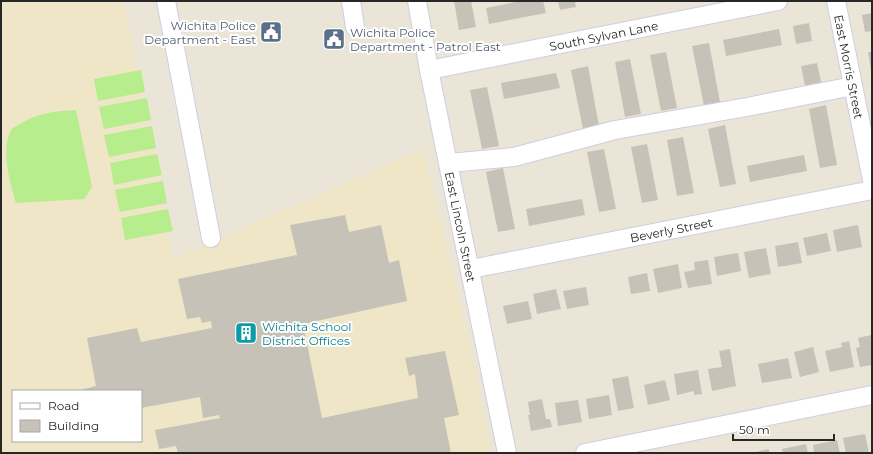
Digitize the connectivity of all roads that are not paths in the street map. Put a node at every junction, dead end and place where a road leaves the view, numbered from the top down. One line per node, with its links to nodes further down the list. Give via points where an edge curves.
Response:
1 (166, 1): 12 (street)
2 (351, 1): 6 (street)
3 (417, 1): 7 (street, East Lincoln Street)
4 (778, 1): 7 (street, South Sylvan Lane)
5 (836, 1): 8 (street, East Morris Street)
6 (355, 27)
7 (429, 70): 9 (street, East Lincoln Street)
8 (853, 86): 9 (street, via 615,130 514,158); 10 (street, East Morris Street)
9 (449, 163): 13 (street, East Lincoln Street)
10 (872, 180)
11 (872, 190): 13 (street, Beverly Street)
12 (211, 238)
13 (471, 269): 15 (street, East Lincoln Street)
14 (872, 396): 16 (street)
15 (507, 453)
16 (585, 453)

